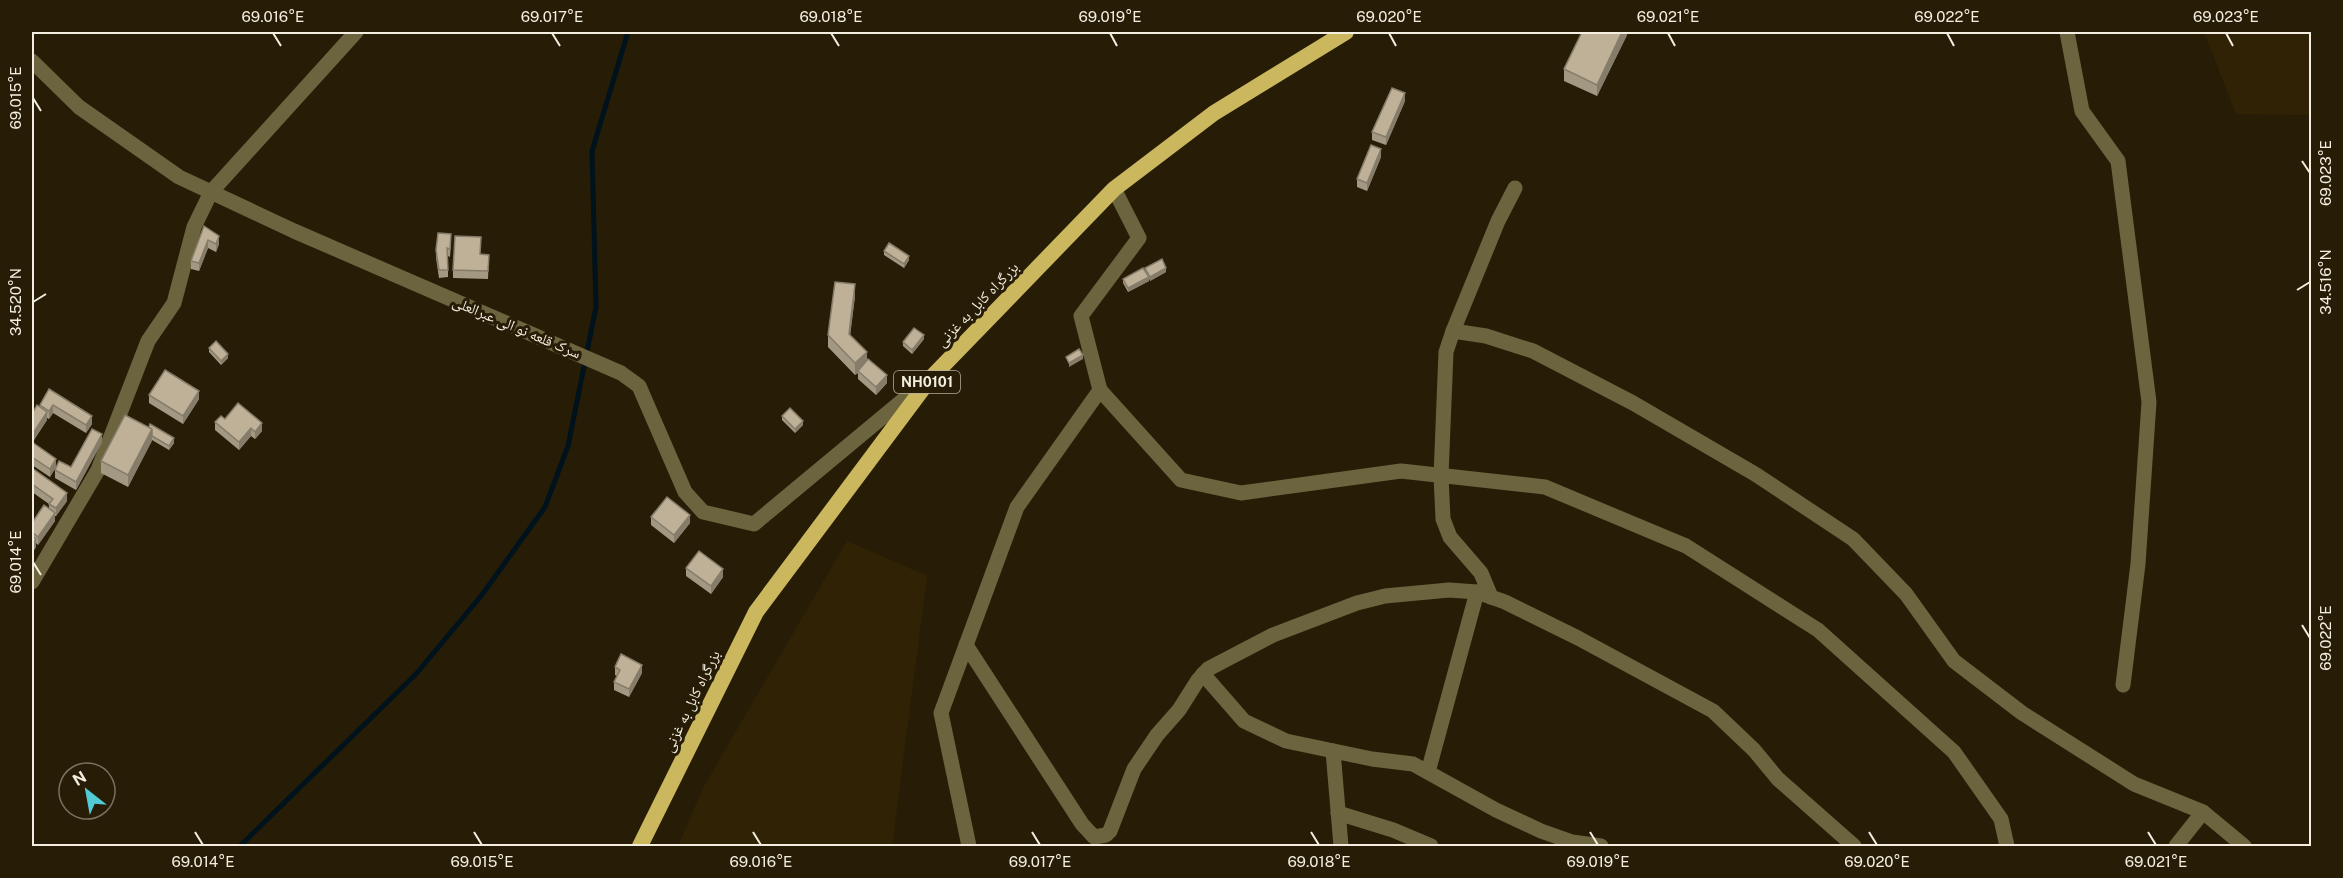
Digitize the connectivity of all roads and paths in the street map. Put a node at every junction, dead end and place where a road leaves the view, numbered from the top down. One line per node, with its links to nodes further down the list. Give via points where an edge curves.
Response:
1 (356, 32): 7 (street)
2 (1346, 32): 6 (highway, بزرگراه کابل به غزنی / NH0101, via 1214,113)
3 (2067, 32): 16 (street, via 2082,111 2118,161 2149,402 2138,564)
4 (32, 61): 7 (street, سرک قلعه نو الی عبرالعلی, via 79,107 179,177)
5 (1515, 188): 8 (street)
6 (1114, 189): 9 (highway, بزرگراه کابل به غزنی / NH0101); 10 (street, via 1139,238 1081,316)
7 (211, 192): 9 (street, سرک قلعه نو الی عبرالعلی, via 621,373 639,386 685,492 703,512 754,524); 12 (street, via 194,227 174,303 148,341 98,470)
8 (1453, 331): 11 (street, via 1446,352); 19 (street, via 1486,336 1533,351 1755,474 1853,539 1906,594 1954,661 2022,713 2134,784)
9 (930, 378): 21 (highway, بزرگراه کابل به غزنی / NH0101, via 756,612)
10 (1100, 390): 11 (street, via 1180,480 1241,494 1401,471); 14 (street, via 1017,507)
11 (1441, 476): 13 (street, via 1446,530 1481,573); 27 (street, via 1545,487 1686,546 1818,630 1954,752 2001,819)
12 (32, 582)
13 (1484, 595): 15 (street, via 1449,590 1385,596 1357,603 1273,635); 18 (street); 26 (street, via 1578,638 1713,711 1778,779)
14 (966, 645): 15 (street, via 1094,837 1110,831 1134,769); 22 (street, via 941,714)
15 (1203, 674): 17 (street, via 1244,721 1286,741)
16 (2123, 685)
17 (1333, 751): 18 (street, via 1413,764); 20 (street)
18 (1428, 772): 25 (street, via 1541,831 1572,842)
19 (2203, 812): 28 (street); 29 (street)
20 (1338, 813): 23 (street); 24 (street)
21 (640, 846)
22 (969, 846)
23 (1341, 846)
24 (1431, 846)
25 (1601, 846)
26 (1854, 846)
27 (2007, 846)
28 (2176, 846)
29 (2244, 846)

